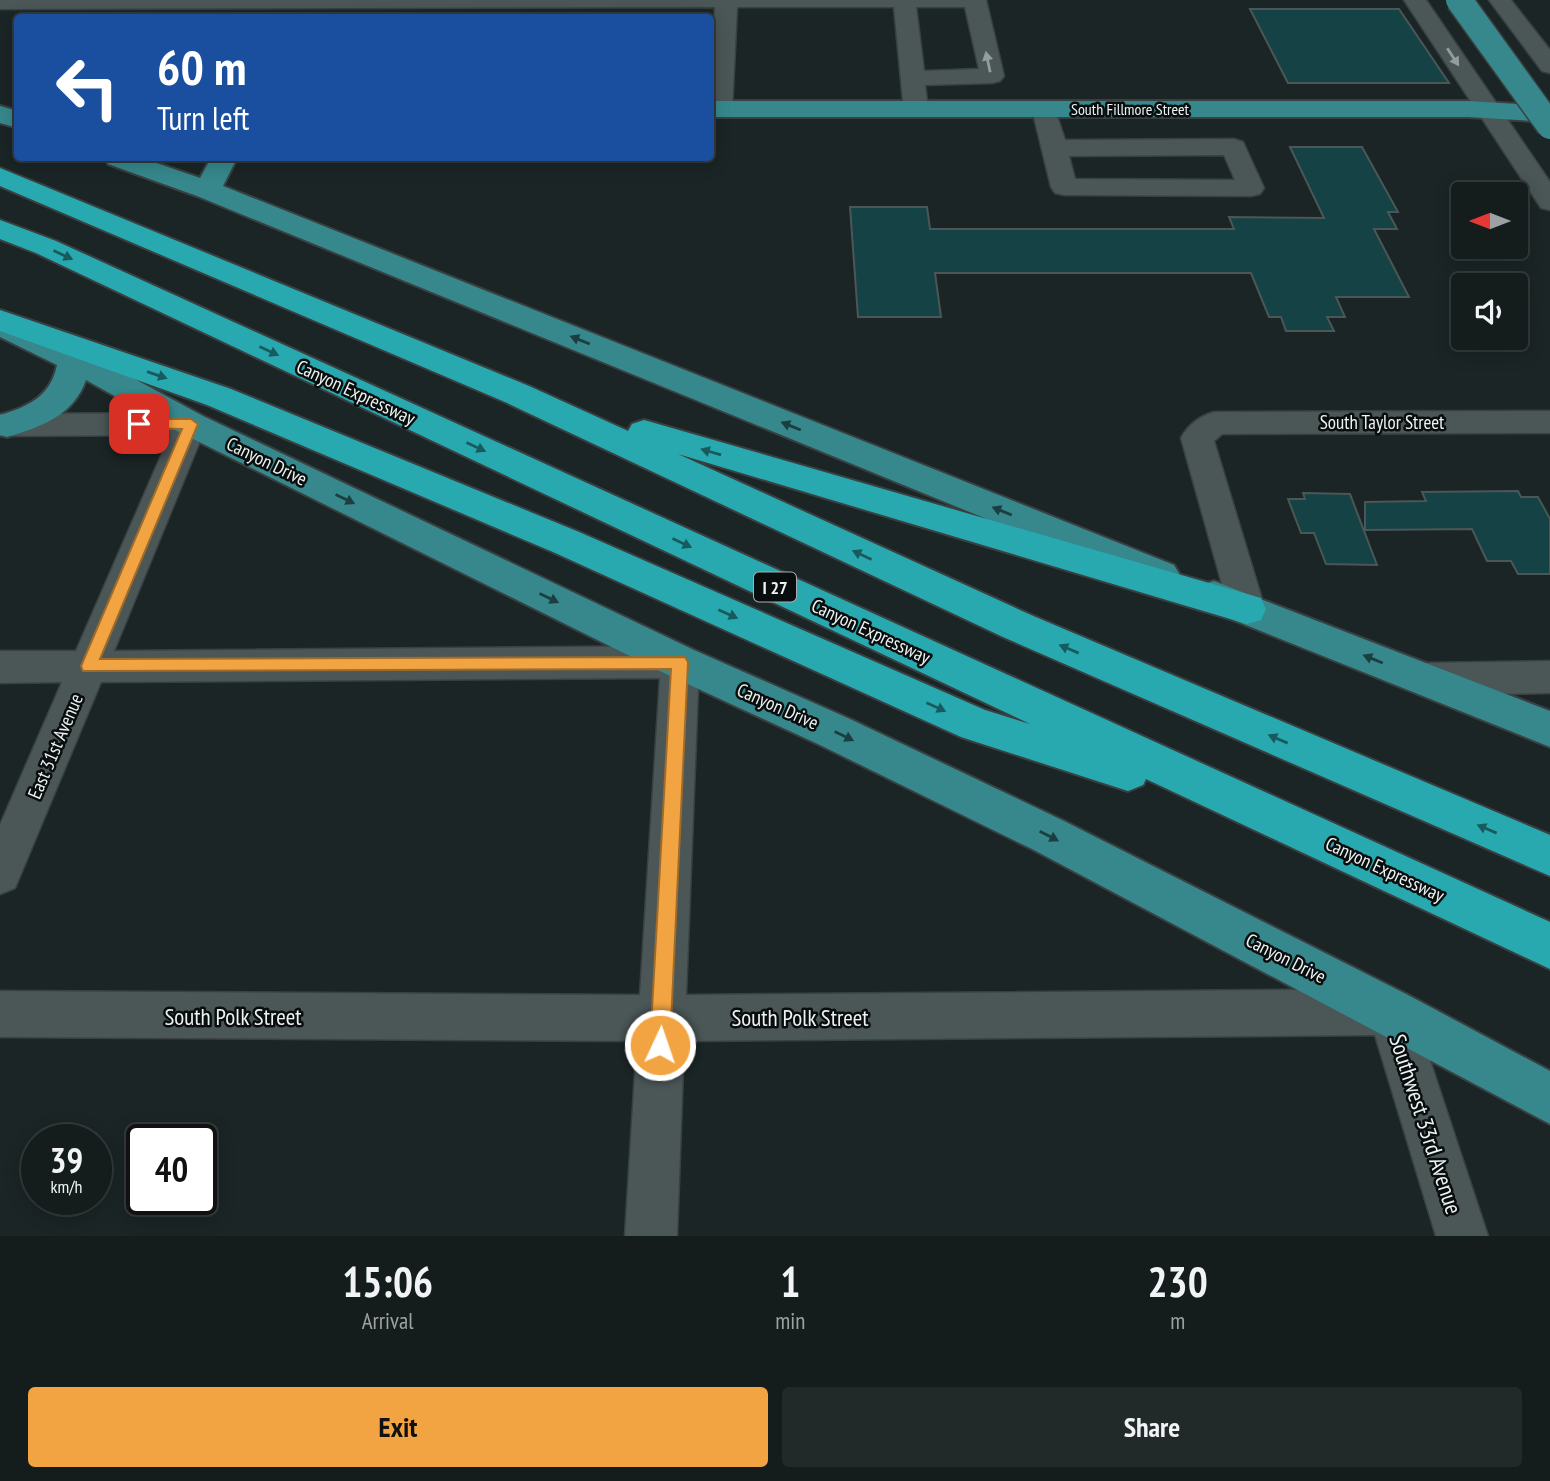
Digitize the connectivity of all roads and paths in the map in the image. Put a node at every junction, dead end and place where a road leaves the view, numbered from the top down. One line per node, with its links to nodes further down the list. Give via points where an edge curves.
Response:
1 (370, 0): 2 (street); 7 (street)
2 (726, 0): 3 (street); 11 (street)
3 (904, 0): 10 (street); 10 (street, one-way to 3, via 992,76 975,0)
4 (1415, 0): 15 (street, one-way to 15)
5 (1459, 0): 17 (main road, bridge)
6 (1500, 0): 9 (street)
7 (25, 1): 8 (street)
8 (4, 12)
9 (1550, 66)
10 (914, 78): 12 (street)
11 (715, 109): 12 (main road, South Fillmore Street)
12 (916, 109): 13 (main road, South Fillmore Street)
13 (1044, 109): 14 (main road, South Fillmore Street); 19 (street)
14 (1217, 109): 15 (main road, South Fillmore Street); 18 (street)
15 (1488, 110): 16 (main road, South Fillmore Street); 25 (street)
16 (1550, 114)
17 (1550, 126)
18 (1234, 147): 19 (street); 19 (street, via 1251,188 1064,187)
19 (1054, 148)
20 (0, 161): 26 (highway)
21 (126, 161): 24 (main road)
22 (222, 161): 24 (main road)
23 (0, 176): 26 (highway)
24 (207, 190): 34 (main road, one-way to 24)
25 (1550, 202)
26 (88, 213): 30 (highway)
27 (0, 229): 41 (highway, Canyon Expressway / I 27, one-way to 41)
28 (0, 322): 29 (main road, Canyon Drive); 41 (highway, one-way to 41, via 219,397 566,542 976,725)
29 (74, 360): 32 (main road, Canyon Drive); 33 (main road, via 68,391 33,418)
30 (517, 394): 34 (highway, one-way to 30); 42 (highway, one-way to 30, via 1017,626)
31 (1550, 422): 34 (street, South Taylor Street, via 1214,423 1197,438)
32 (191, 424): 33 (street); 35 (main road, Canyon Drive, one-way to 35); 36 (street, East 31st Avenue)
33 (4, 425)
34 (1247, 609): 39 (main road, one-way to 34)
35 (680, 662): 36 (street); 45 (main road, Canyon Drive, one-way to 45, via 1035,829); 47 (street)
36 (89, 666): 37 (street); 43 (street, East 31st Avenue)
37 (0, 667)
38 (1550, 677): 39 (street)
39 (1423, 679): 40 (main road)
40 (1550, 729)
41 (1279, 820): 44 (highway, Canyon Expressway / I 27)
42 (1550, 856)
43 (0, 874)
44 (1550, 946)
45 (1391, 1012): 47 (street, South Polk Street); 48 (main road, Canyon Drive); 50 (street, Southwest 33rd Avenue)
46 (0, 1014): 47 (street, South Polk Street)
47 (661, 1018): 49 (street)
48 (1550, 1100)
49 (652, 1236)
50 (1462, 1236)

